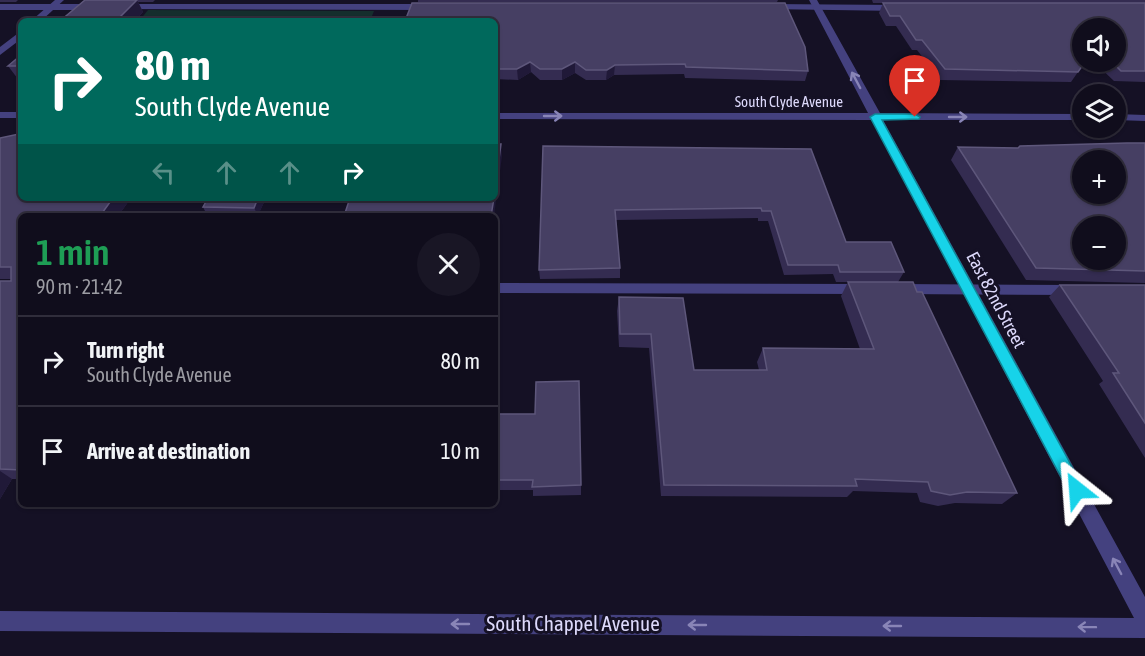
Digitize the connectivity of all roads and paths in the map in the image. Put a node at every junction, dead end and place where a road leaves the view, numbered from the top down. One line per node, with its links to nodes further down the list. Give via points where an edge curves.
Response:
1 (56, 3): 3 (street); 4 (street); 7 (street)
2 (814, 4): 5 (street); 6 (street); 13 (street, East 82nd Street, one-way to 2)
3 (0, 7)
4 (435, 7)
5 (758, 7)
6 (908, 8)
7 (39, 18)
8 (18, 37): 9 (street)
9 (0, 52)
10 (0, 115): 11 (street)
11 (18, 115)
12 (498, 116): 13 (street, South Clyde Avenue, one-way to 13)
13 (875, 117): 14 (street, South Clyde Avenue, one-way to 14); 18 (street, East 82nd Street)
14 (1072, 117)
15 (1126, 117): 16 (street)
16 (1145, 118)
17 (498, 288): 18 (street)
18 (968, 290): 19 (street); 20 (street, East 82nd Street, one-way to 18)
19 (1088, 290)
20 (1145, 618)
21 (0, 621): 22 (street, South Chappel Avenue, one-way to 21)
22 (1145, 628)

